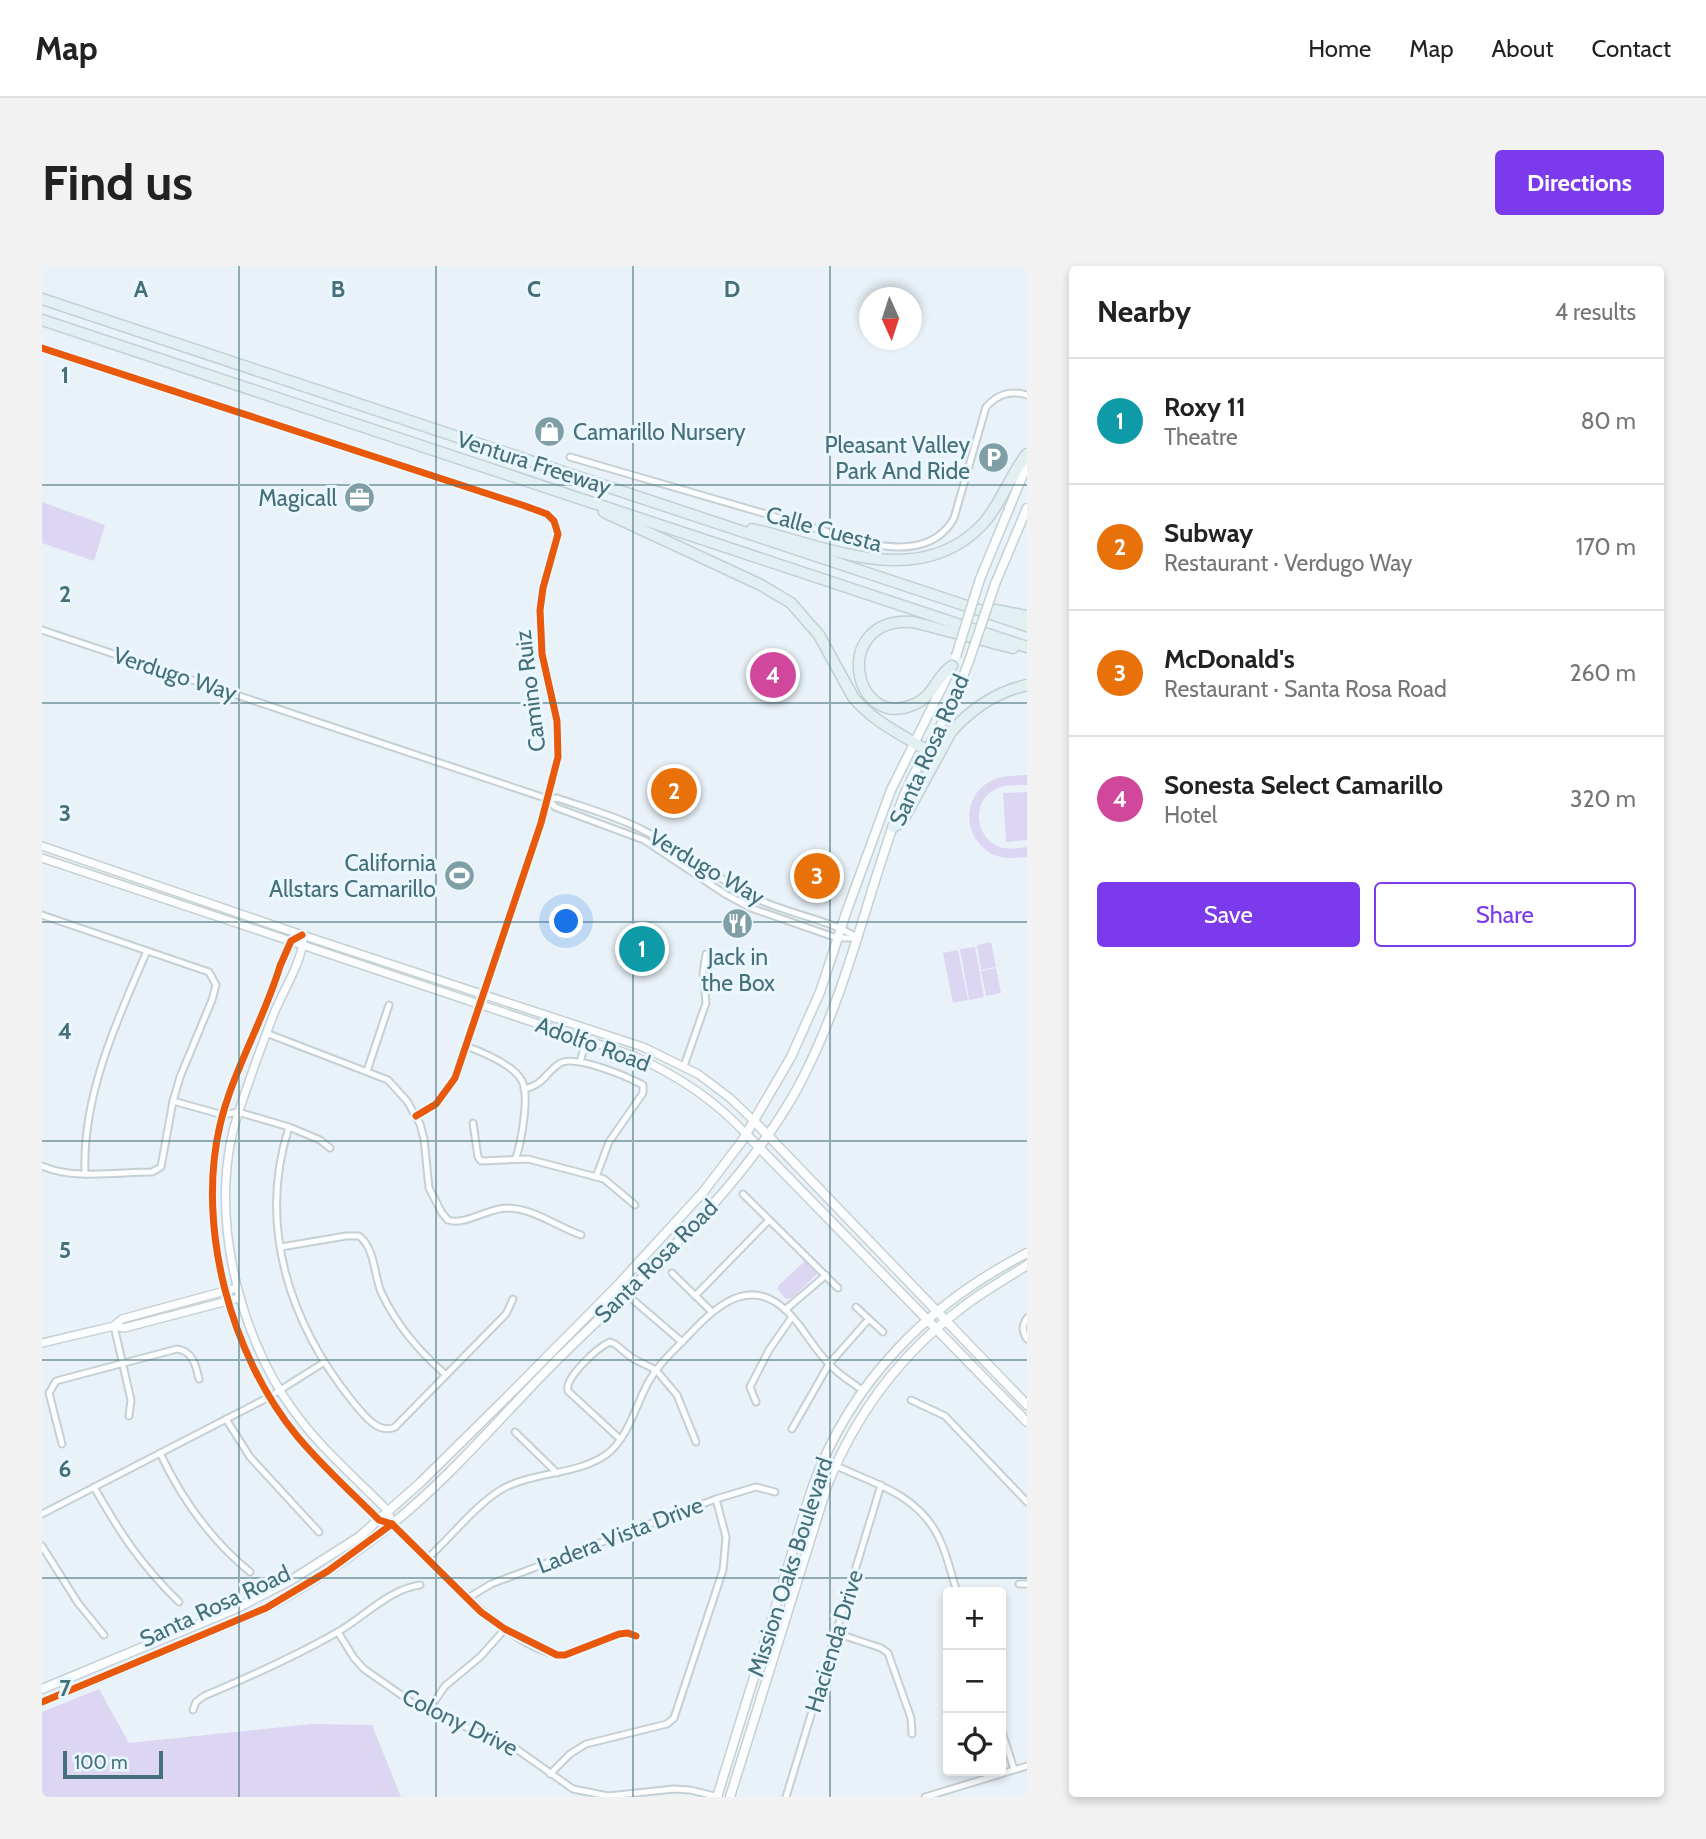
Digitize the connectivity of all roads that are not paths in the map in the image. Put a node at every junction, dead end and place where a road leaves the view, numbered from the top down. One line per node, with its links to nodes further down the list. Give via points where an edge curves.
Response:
1 (42, 299): 10 (highway, Ventura Freeway)
2 (42, 320): 8 (highway, Ventura Freeway)
3 (42, 348): 20 (street, Camino Ruiz, via 547,514 558,534 540,610 542,654 558,741)
4 (1027, 395): 6 (street, Calle Cuesta, via 1006,393 986,407 948,530 910,547 866,543)
5 (1027, 454): 10 (highway, via 981,525 958,544 920,559 873,560)
6 (570, 457)
7 (1027, 466): 16 (main road, Santa Rosa Road, bridge, via 980,579)
8 (566, 494): 15 (highway, Ventura Freeway); 18 (highway, via 791,603 820,635 860,706)
9 (1027, 508): 19 (main road, Santa Rosa Road, bridge, via 952,704)
10 (699, 518): 11 (highway, Ventura Freeway)
11 (943, 598): 12 (highway); 13 (highway, Ventura Freeway)
12 (1027, 616)
13 (1027, 626)
14 (42, 630): 20 (street, Verdugo Way)
15 (1027, 649): 16 (highway, via 896,622 866,640 858,672 872,699 905,708 926,697)
16 (954, 661): 18 (main road, Santa Rosa Road)
17 (1027, 685): 21 (highway, via 991,697 961,720 902,822)
18 (915, 742): 19 (highway); 25 (main road, Santa Rosa Road, via 886,802)
19 (926, 750): 21 (main road, Santa Rosa Road)
20 (548, 799): 25 (street, Verdugo Way, via 624,821 751,896); 27 (street, Verdugo Way, via 555,807 644,840 751,908); 33 (street, Camino Ruiz)
21 (893, 827): 28 (main road, Santa Rosa Road)
22 (42, 846): 26 (street, Adolfo Road)
23 (42, 858): 29 (street, Adolfo Road)
24 (42, 915): 31 (street)
25 (841, 927): 27 (main road, Santa Rosa Road); 28 (street, Verdugo Way)
26 (302, 935): 29 (street); 30 (street); 33 (street, Adolfo Road)
27 (837, 938): 28 (street, Verdugo Way); 47 (main road, Santa Rosa Road, via 807,1023)
28 (858, 938): 51 (main road, Santa Rosa Road, via 822,1038)
29 (291, 942): 30 (street, Adolfo Road); 45 (street)
30 (303, 946): 34 (street, Adolfo Road); 36 (street)
31 (147, 951): 43 (street, via 209,972 216,985); 56 (street, via 110,1040 90,1113)
32 (706, 954): 40 (street, via 706,1003)
33 (484, 993): 34 (street, Camino Ruiz); 40 (street, Adolfo Road, via 643,1047)
34 (480, 1004): 37 (street, Adolfo Road); 38 (street, Camino Ruiz)
35 (389, 1005): 41 (street)
36 (266, 1033): 41 (street); 44 (street)
37 (586, 1041): 39 (street); 50 (street, Adolfo Road, via 634,1056 681,1079)
38 (466, 1046): 42 (street, via 515,1073); 46 (street, Camino Ruiz, via 448,1089 430,1109)
39 (580, 1062): 42 (street, via 563,1062 542,1082); 57 (street, via 644,1088 609,1142)
40 (684, 1066): 47 (street, Adolfo Road, via 724,1093)
41 (368, 1071): 46 (street, via 388,1080)
42 (524, 1090): 54 (street)
43 (173, 1101): 45 (street); 56 (street, via 164,1163 159,1169)
44 (238, 1112): 45 (street); 49 (street); 67 (street, via 230,1144 226,1201)
45 (223, 1115): 69 (street, via 213,1179)
46 (416, 1116): 61 (street, via 424,1139 429,1188 449,1220 463,1221 494,1209 522,1209)
47 (754, 1122): 50 (main road, Santa Rosa Road); 51 (main road, Adolfo Road)
48 (473, 1123): 54 (street, via 479,1160)
49 (289, 1127): 52 (street); 62 (street, via 277,1191)
50 (746, 1134): 53 (main road, Adolfo Road); 121 (main road, Santa Rosa Road, via 704,1191 617,1286)
51 (767, 1135): 53 (main road, Santa Rosa Road); 79 (main road, Adolfo Road)
52 (330, 1148)
53 (759, 1148): 70 (main road, Santa Rosa Road, via 720,1197); 83 (main road, Adolfo Road)
54 (516, 1158): 57 (street)
55 (42, 1166): 56 (street)
56 (85, 1173)
57 (596, 1177): 59 (street, via 608,1181)
58 (743, 1194): 60 (street)
59 (635, 1205)
60 (769, 1220): 66 (street); 71 (street)
61 (581, 1235)
62 (281, 1247): 93 (street, via 298,1314); 96 (street, via 359,1236 369,1249 382,1294 405,1334)
63 (1027, 1252): 79 (main road, Mission Oaks Boulevard)
64 (1027, 1265): 85 (main road, Mission Oaks Boulevard)
65 (672, 1273): 71 (street)
66 (826, 1275): 68 (street); 77 (street)
67 (236, 1288): 69 (street); 72 (street)
68 (838, 1288)
69 (225, 1291): 74 (street); 75 (street)
70 (625, 1293): 90 (street); 124 (main road, Santa Rosa Road)
71 (695, 1296): 80 (street)
72 (239, 1298): 75 (street); 99 (street)
73 (513, 1298): 96 (street, via 506,1314)
74 (188, 1300): 78 (street); 86 (street, via 122,1319)
75 (227, 1301): 78 (street); 100 (street)
76 (856, 1307): 84 (street)
77 (785, 1310): 80 (street, via 766,1298 748,1296 732,1299); 81 (street)
78 (190, 1311): 86 (street, via 124,1328)
79 (936, 1311): 83 (main road, Mission Oaks Boulevard); 85 (main road, Adolfo Road)
80 (712, 1312): 90 (street)
81 (792, 1317): 94 (street); 102 (street, via 750,1387)
82 (1027, 1318): 89 (street, via 1023,1331)
83 (927, 1319): 87 (main road, Adolfo Road); 98 (main road, Mission Oaks Boulevard)
84 (868, 1320): 88 (street); 94 (street)
85 (946, 1321): 87 (main road, Mission Oaks Boulevard); 103 (main road, Adolfo Road)
86 (114, 1326): 91 (street); 92 (street)
87 (937, 1329): 106 (main road, Adolfo Road); 114 (main road, Mission Oaks Boulevard, via 886,1381)
88 (883, 1332)
89 (1027, 1339)
90 (682, 1342): 95 (street)
91 (42, 1343)
92 (123, 1363): 97 (street, via 181,1349 191,1355); 104 (street, via 131,1400); 111 (street, via 52,1384 48,1393)
93 (323, 1363): 96 (street, via 362,1413 386,1430 395,1427); 99 (street)
94 (828, 1364): 98 (street); 107 (street)
95 (656, 1370): 109 (street); 109 (street, via 610,1342 567,1383 568,1391); 110 (street, via 680,1400)
96 (446, 1375)
97 (199, 1379)
98 (862, 1390): 113 (main road, Mission Oaks Boulevard)
99 (280, 1391): 100 (street); 121 (street, via 311,1433)
100 (269, 1397): 105 (street); 123 (street, via 317,1460)
101 (911, 1400): 120 (street, via 945,1416)
102 (756, 1402)
103 (1027, 1405)
104 (129, 1416)
105 (226, 1419): 112 (street); 125 (street, via 250,1457)
106 (1027, 1422)
107 (792, 1429)
108 (515, 1432): 115 (street)
109 (620, 1439): 115 (street, via 599,1458)
110 (696, 1442)
111 (62, 1444)
112 (160, 1453): 117 (street); 128 (street, via 199,1520)
113 (824, 1460): 114 (street); 150 (main road, Mission Oaks Boulevard)
114 (835, 1466): 116 (street); 151 (main road, Mission Oaks Boulevard)
115 (557, 1473): 127 (street, via 505,1487)
116 (881, 1485): 132 (street, via 912,1503 932,1524); 137 (street, Hacienda Drive)
117 (94, 1487): 122 (street); 134 (street, via 131,1550)
118 (775, 1492): 119 (street, Ladera Vista Drive, via 756,1487)
119 (716, 1499): 133 (street, Ladera Vista Drive, via 491,1584); 148 (street, via 726,1537 723,1570 674,1718 667,1724 586,1744)
120 (1027, 1502)
121 (388, 1511): 123 (main road, Santa Rosa Road); 124 (street)
122 (42, 1514)
123 (379, 1520): 124 (street); 140 (main road, Santa Rosa Road, via 323,1561 266,1594)
124 (392, 1524): 127 (street); 141 (main road, Santa Rosa Road, via 328,1571 266,1608)
125 (319, 1532)
126 (42, 1546): 138 (street)
127 (428, 1558): 133 (street)
128 (250, 1572)
129 (1019, 1584): 130 (street)
130 (1027, 1584)
131 (420, 1585): 136 (street, via 402,1590)
132 (955, 1587)
133 (468, 1598): 135 (street)
134 (178, 1602)
135 (505, 1629): 139 (street, via 557,1655 619,1634); 143 (street, via 444,1686)
136 (338, 1632): 142 (street, via 204,1696); 143 (street, Colony Drive, via 364,1669)
137 (836, 1633): 144 (street, via 888,1653 911,1718); 152 (street, Hacienda Drive)
138 (103, 1635)
139 (636, 1636)
140 (42, 1689)
141 (42, 1702)
142 (193, 1710)
143 (428, 1711): 148 (street, Colony Drive, via 515,1748)
144 (912, 1734)
145 (1006, 1744): 147 (street)
146 (1027, 1766): 147 (street)
147 (1014, 1769): 153 (street)
148 (550, 1774): 149 (street, Colony Drive, via 584,1793)
149 (631, 1796): 150 (street, Colony Drive, via 674,1789)
150 (718, 1797)
151 (730, 1797)
152 (786, 1797)
153 (925, 1797)

